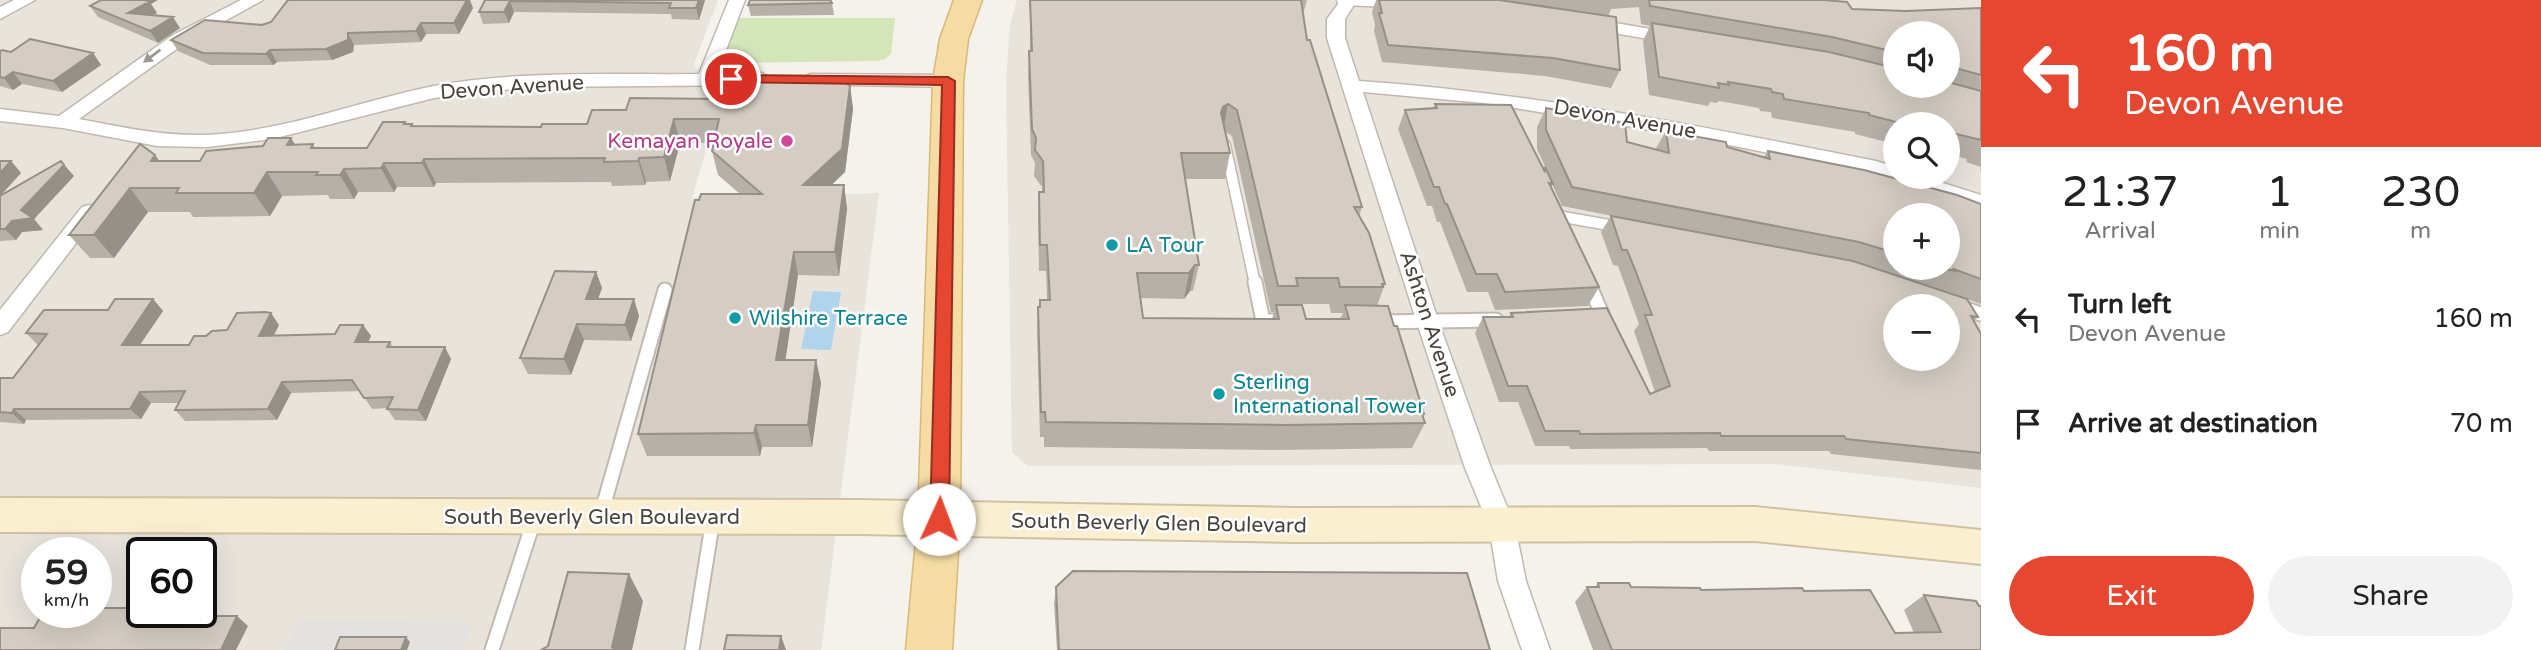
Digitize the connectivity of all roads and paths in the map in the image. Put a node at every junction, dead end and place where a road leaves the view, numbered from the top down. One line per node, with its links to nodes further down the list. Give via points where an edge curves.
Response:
1 (27, 0): 8 (street)
2 (255, 0): 17 (street, one-way to 17, via 170,43)
3 (737, 0): 11 (street)
4 (968, 0): 12 (main road, via 954,39)
5 (1342, 0): 6 (lane)
6 (1348, 0): 7 (lane); 13 (street, Ashton Avenue, via 1336,19 1336,38)
7 (1405, 3)
8 (0, 14)
9 (1592, 24): 10 (lane)
10 (1672, 38)
11 (706, 79): 12 (street, Devon Avenue); 19 (street, Devon Avenue, via 487,85 434,92 272,133 207,141)
12 (948, 81): 41 (main road)
13 (1352, 86): 14 (street, Devon Avenue); 35 (street, Ashton Avenue)
14 (1506, 99): 16 (lane); 21 (street, Devon Avenue, via 1663,125)
15 (0, 115): 17 (street, Devon Avenue)
16 (1515, 120)
17 (63, 122): 19 (street, Devon Avenue)
18 (1224, 138): 33 (lane, via 1263,321)
19 (157, 140): 20 (street)
20 (140, 155)
21 (1883, 170)
22 (1940, 189): 24 (street)
23 (98, 201): 36 (street)
24 (1981, 202)
25 (1564, 228): 26 (lane, via 1555,210)
26 (1639, 231)
27 (1580, 265): 31 (lane, via 1602,314)
28 (664, 290): 39 (lane)
29 (1960, 307): 30 (lane)
30 (1981, 314)
31 (1576, 316)
32 (1512, 319): 35 (lane)
33 (1289, 321)
34 (1369, 322): 35 (lane)
35 (1429, 323): 42 (street, Ashton Avenue)
36 (0, 326)
37 (0, 515): 38 (main road, South Beverly Glen Boulevard)
38 (535, 517): 39 (main road, South Beverly Glen Boulevard); 44 (lane)
39 (600, 517): 40 (main road, South Beverly Glen Boulevard)
40 (713, 518): 41 (main road, South Beverly Glen Boulevard); 45 (lane)
41 (939, 519): 42 (main road, South Beverly Glen Boulevard); 46 (main road)
42 (1502, 526): 43 (main road, South Beverly Glen Boulevard, via 1755,524); 47 (street, Ashton Avenue, via 1512,581)
43 (1981, 547)
44 (492, 650)
45 (692, 650)
46 (929, 650)
47 (1536, 650)

